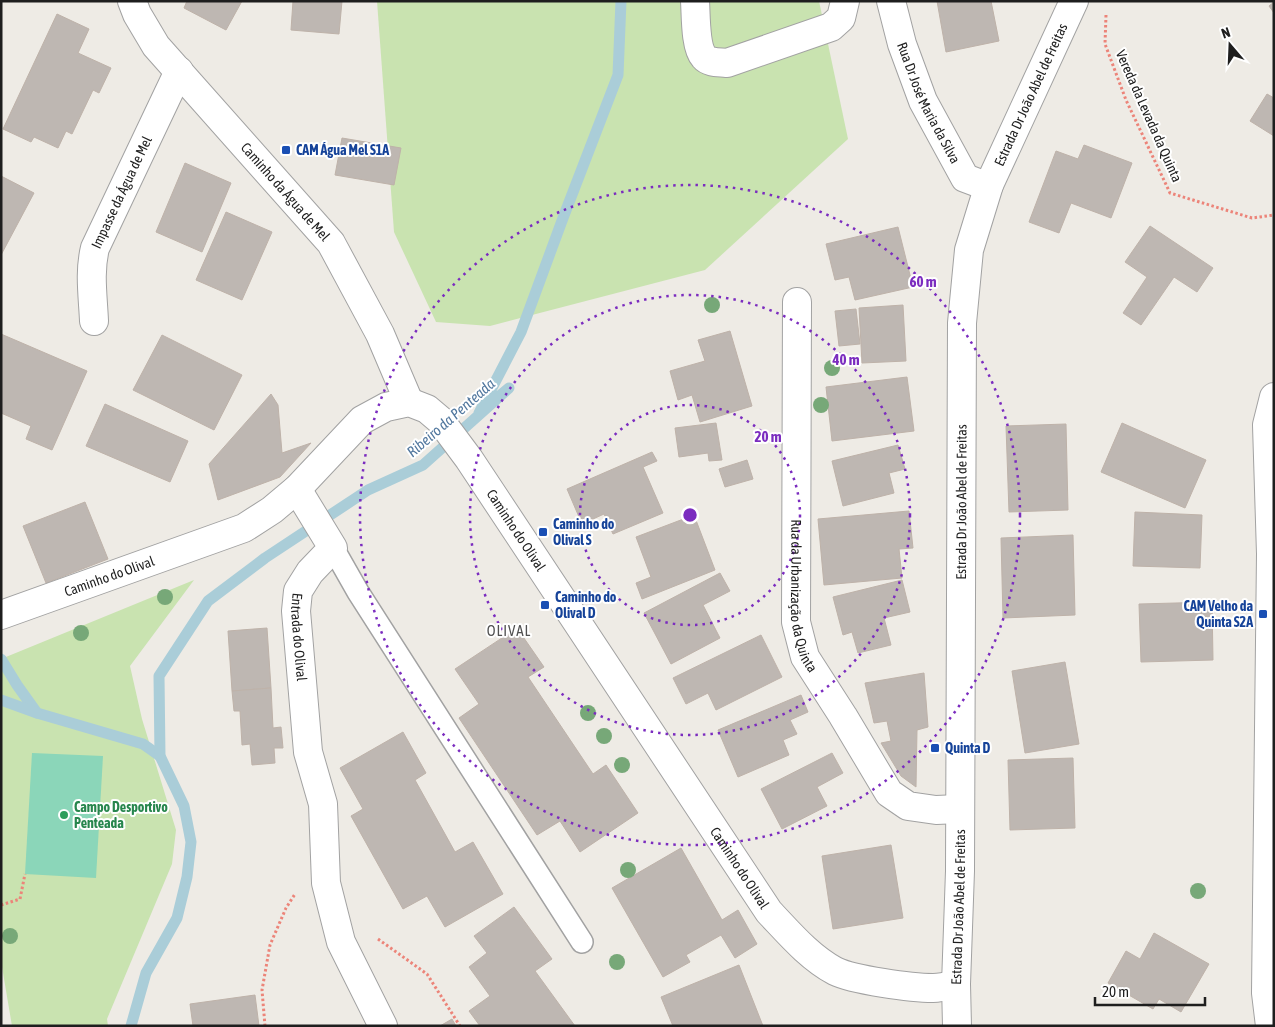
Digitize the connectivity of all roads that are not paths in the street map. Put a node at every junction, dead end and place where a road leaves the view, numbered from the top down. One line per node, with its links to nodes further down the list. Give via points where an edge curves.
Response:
1 (132, 1): 6 (street, Caminho da Água de Mel, via 156,46)
2 (695, 1): 3 (street, via 699,46 704,58 727,63 832,27 841,18)
3 (845, 1)
4 (891, 1): 7 (street, Rua Dr José Maria da Silva, via 902,44 923,101 965,178)
5 (1074, 1): 7 (street, Estrada Dr João Abel de Freitas)
6 (179, 71): 9 (street, Impasse da Água de Mel, via 95,248 91,269); 11 (street, Caminho da Água de Mel, via 331,243 380,334)
7 (989, 185): 16 (street, Estrada Dr João Abel de Freitas, via 969,250 962,323)
8 (797, 302): 16 (street, Rua da Urbanização da Quinta, via 796,622 805,657 889,793 908,806)
9 (94, 321)
10 (1274, 397): 14 (street, via 1267,425)
11 (409, 402): 12 (street, Caminho do Olival, via 386,407 362,420); 18 (street, Caminho do Olival, via 427,408 440,420 469,459 769,912 803,948 836,971 874,982 934,988)
12 (297, 489): 13 (street); 15 (street, Caminho do Olival, via 244,528)
13 (333, 548): 17 (lane); 19 (street, Entrada do Olival, via 310,572 298,591 296,611 308,752 323,804 326,884 341,942)
14 (1272, 554): 21 (street, via 1266,993)
15 (1, 615)
16 (959, 809): 18 (street, Estrada Dr João Abel de Freitas)
17 (582, 942)
18 (956, 984): 20 (street, Estrada Dr João Abel de Freitas)
19 (382, 1026)
20 (957, 1026)
21 (1270, 1026)

